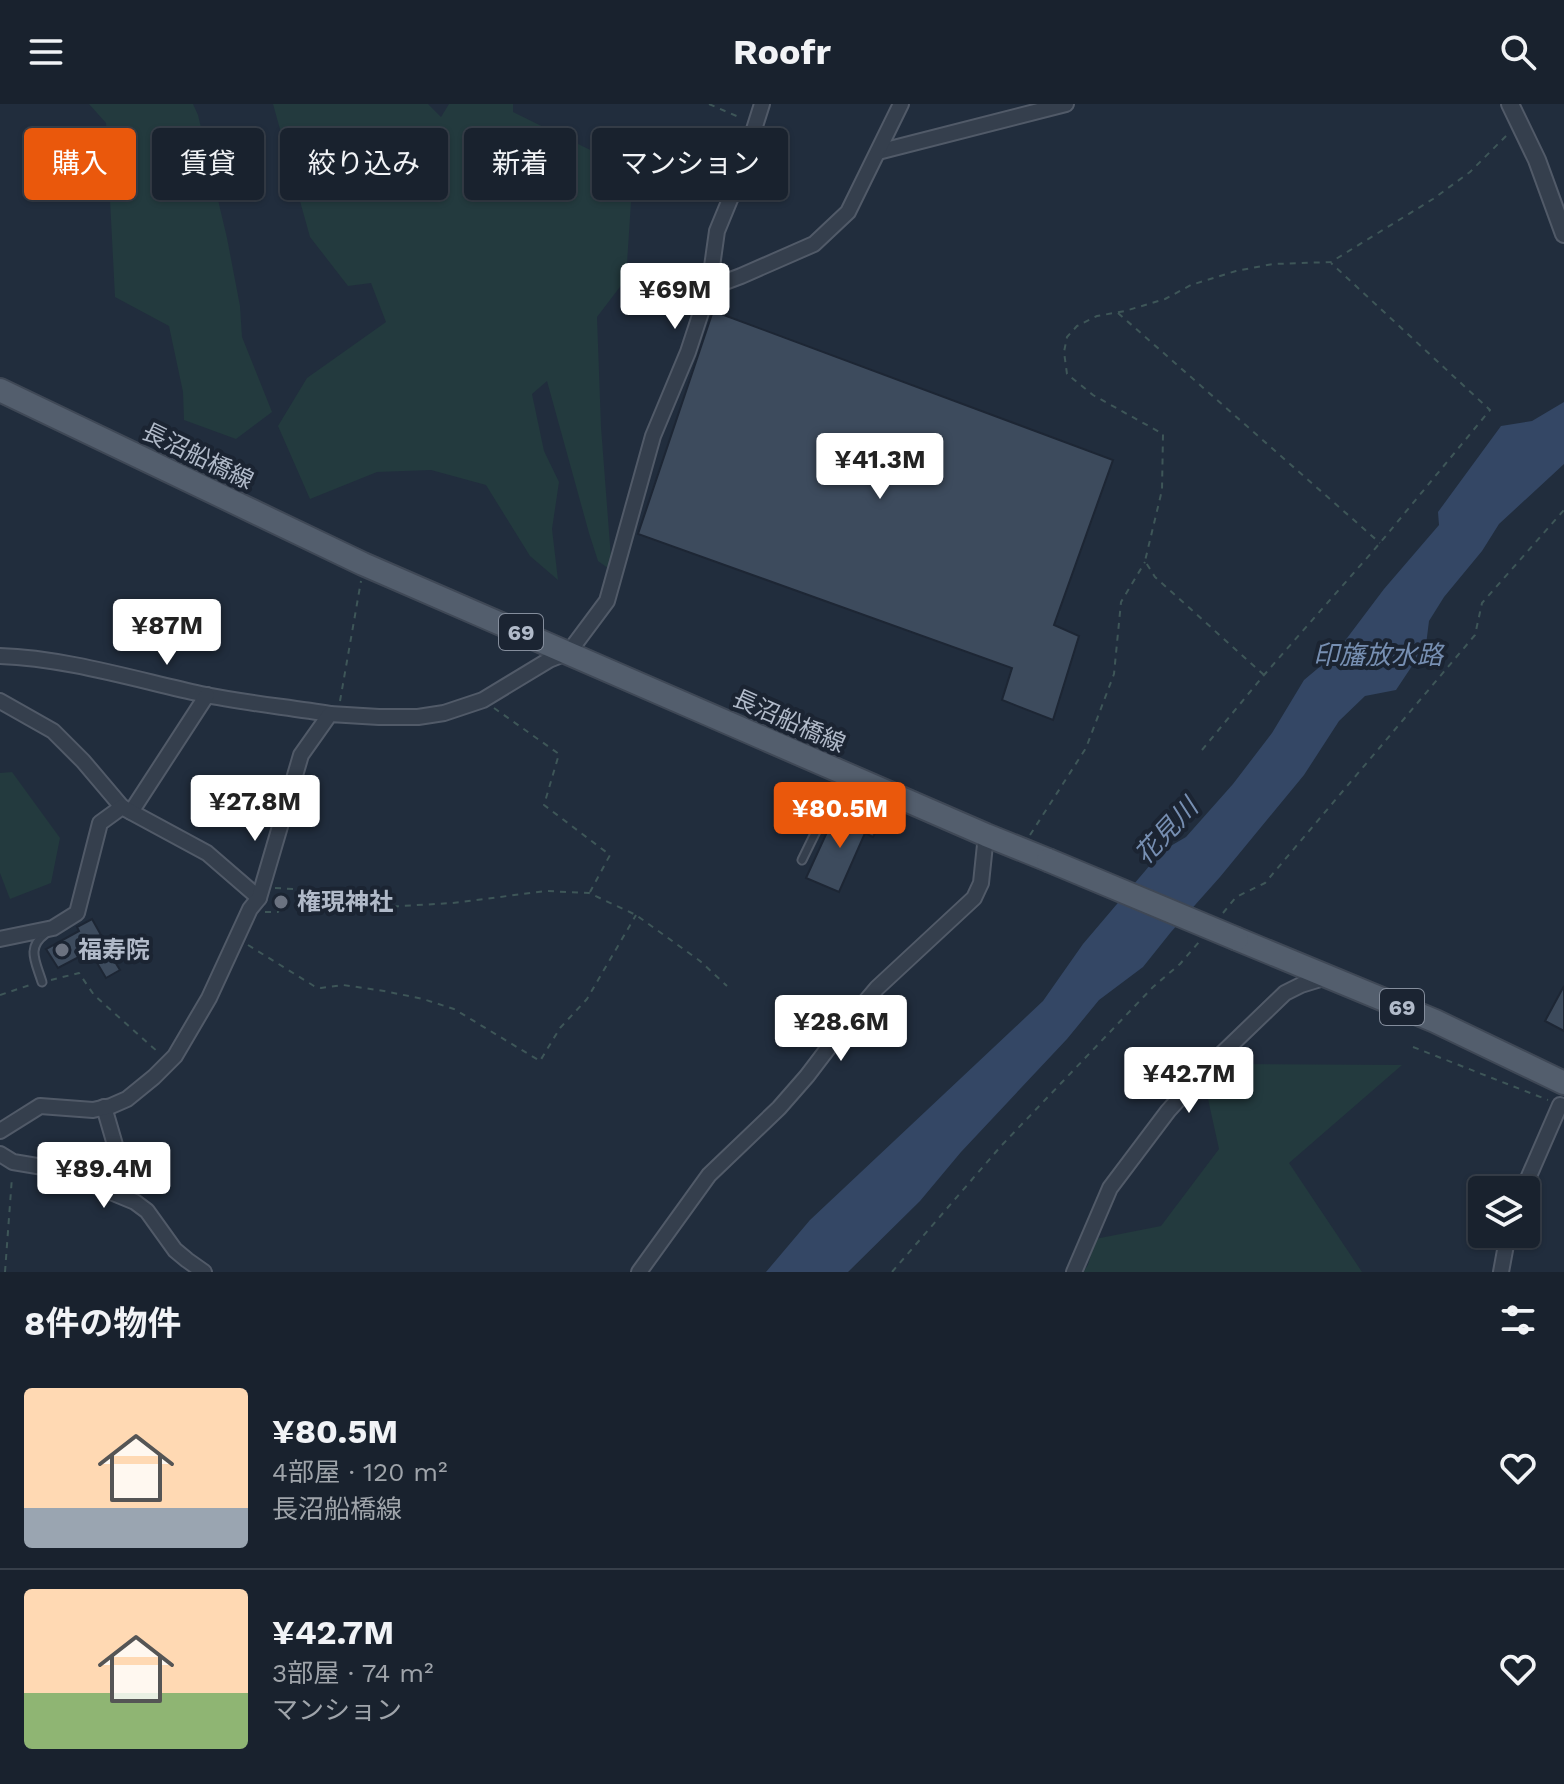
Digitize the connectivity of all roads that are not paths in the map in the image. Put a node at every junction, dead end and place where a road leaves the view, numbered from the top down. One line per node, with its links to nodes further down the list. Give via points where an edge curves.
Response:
1 (762, 104): 7 (street, via 717,231)
2 (901, 104): 5 (street)
3 (1066, 104): 5 (street)
4 (1510, 104): 6 (street)
5 (878, 152): 7 (street, via 848,212 814,244)
6 (1564, 234)
7 (709, 288): 9 (street, via 653,436 607,601)
8 (0, 390): 9 (main road, 長沼船橋線 / 69, via 363,564)
9 (569, 652): 13 (street, via 483,700 444,713); 14 (main road, 長沼船橋線 / 69)
10 (0, 656): 11 (street)
11 (207, 695): 13 (street); 15 (street)
12 (0, 701): 15 (street, via 53,731)
13 (334, 714): 18 (street, via 301,755)
14 (844, 774): 16 (main road, 長沼船橋線 / 69); 17 (lane)
15 (126, 810): 18 (street, via 207,853); 19 (street, via 100,823 77,913)
16 (986, 835): 21 (main road, 長沼船橋線 / 69, bridge); 31 (street, via 981,883 974,898 877,988 779,1108 709,1175)
17 (802, 860)
18 (260, 902): 24 (street, via 175,1056 127,1099)
19 (53, 928): 20 (street); 22 (lane, via 36,941 33,953)
20 (0, 939)
21 (1329, 976): 23 (main road, 長沼船橋線 / 69, via 1435,1021); 32 (street, via 1285,993 1168,1111 1110,1188)
22 (42, 982)
23 (1562, 1094): 27 (street)
24 (104, 1107): 25 (street, via 40,1106); 28 (street, via 120,1162)
25 (0, 1131)
26 (7, 1158): 28 (street, via 55,1169)
27 (1529, 1176)
28 (117, 1194): 30 (street, via 147,1211 175,1250)
29 (1505, 1248): 33 (street)
30 (204, 1272)
31 (639, 1272)
32 (1074, 1272)
33 (1501, 1272)

